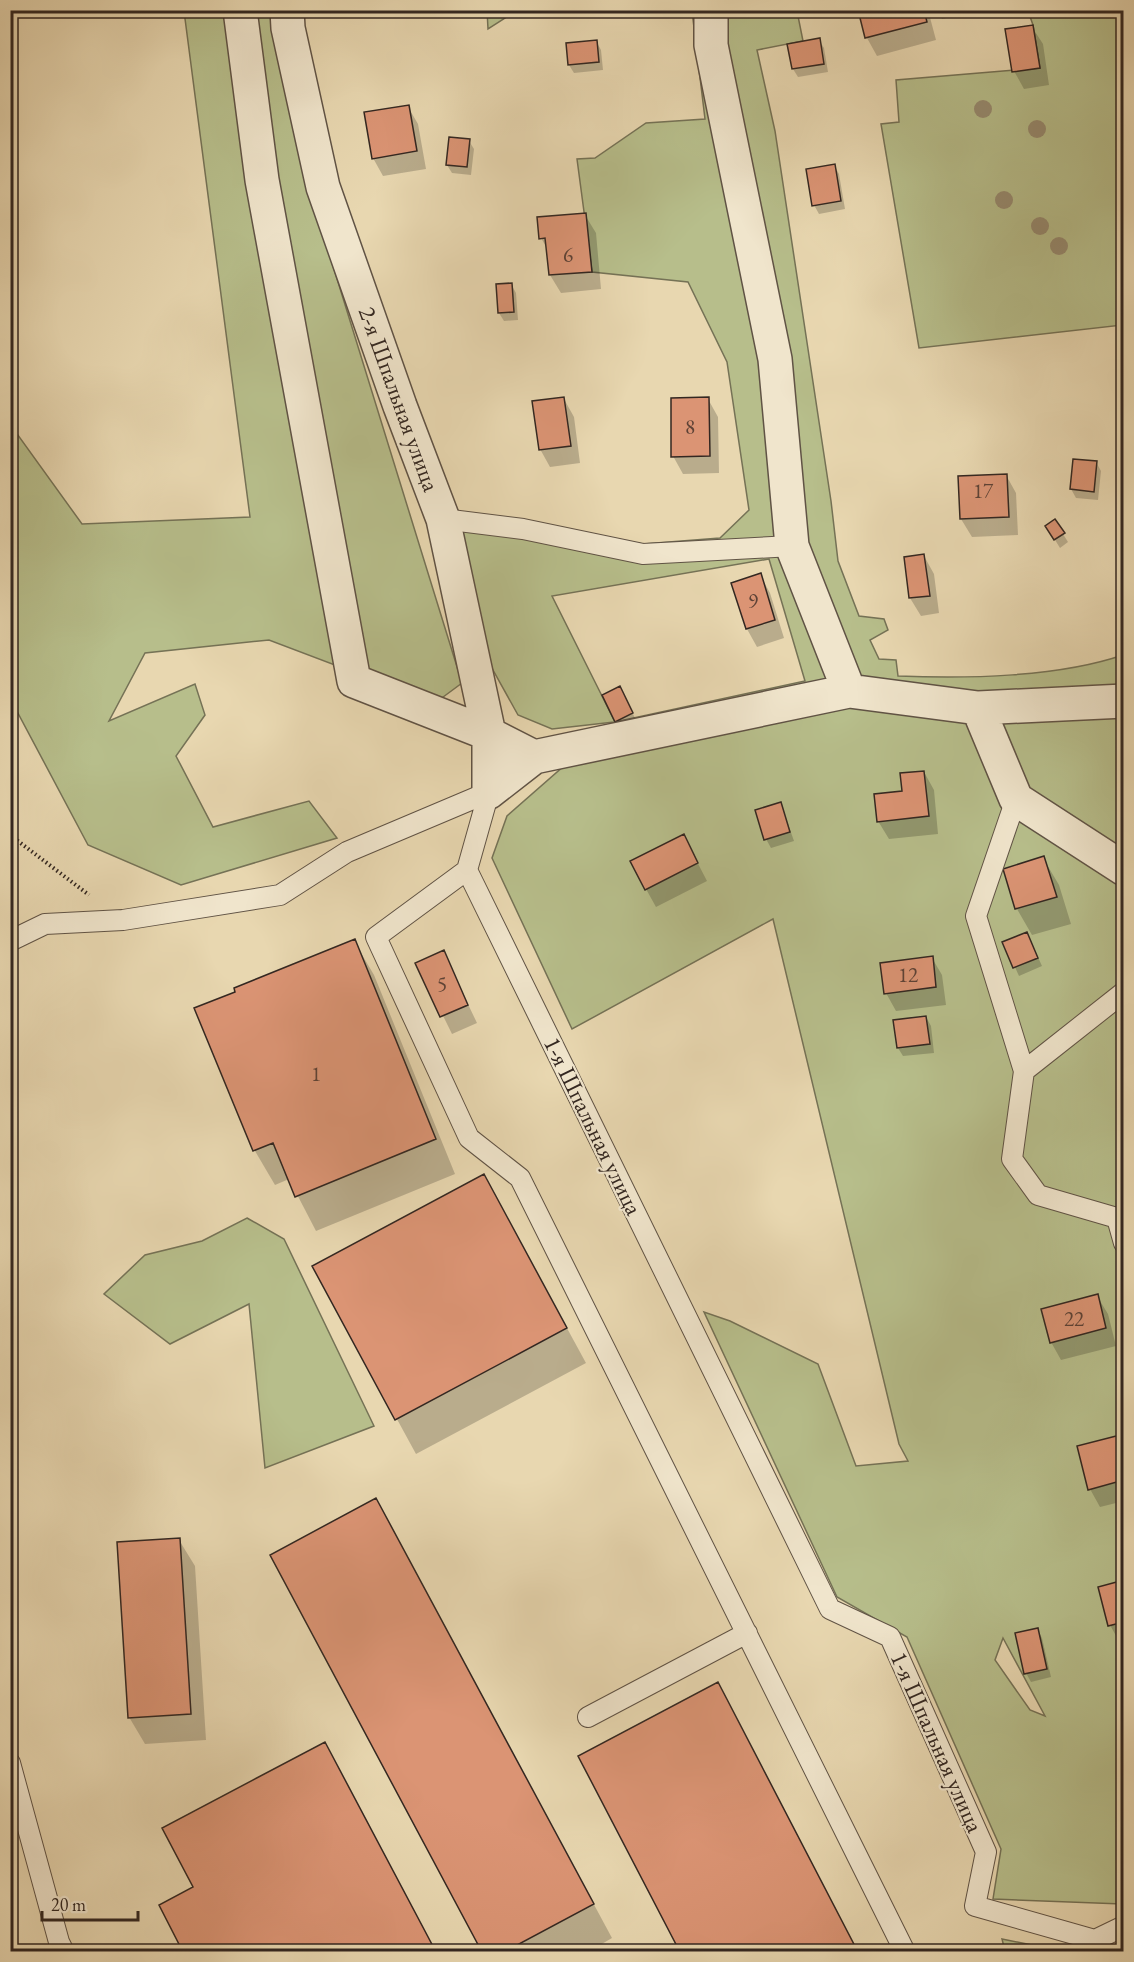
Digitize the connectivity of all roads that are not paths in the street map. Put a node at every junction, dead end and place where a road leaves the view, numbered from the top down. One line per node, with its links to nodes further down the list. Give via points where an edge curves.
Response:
1 (240, 10): 9 (street, via 264,191 354,681)
2 (287, 10): 4 (street, 2-я Шпальная улица, via 323,188)
3 (711, 10): 5 (street, via 711,45 775,359)
4 (443, 519): 5 (lane, via 523,529 643,554); 9 (street, 2-я Шпальная улица)
5 (792, 546): 6 (street)
6 (849, 691): 8 (street); 10 (street)
7 (1119, 696): 8 (street)
8 (978, 708): 12 (street)
9 (489, 734): 10 (street); 11 (street, 2-я Шпальная улица)
10 (534, 757): 11 (street)
11 (489, 792): 14 (lane); 15 (lane, via 347,852 280,895 123,921 45,924)
12 (1016, 799): 13 (street); 17 (lane, via 976,916)
13 (1124, 869)
14 (467, 870): 20 (lane, via 376,937 469,1138 520,1178); 23 (lane, 1-я Шпальная улица, via 830,1609 890,1637 986,1852 975,1906 1095,1940)
15 (10, 941)
16 (1124, 992): 17 (lane)
17 (1024, 1071): 18 (lane, via 1012,1159 1038,1195)
18 (1120, 1212): 19 (lane)
19 (1124, 1243)
20 (747, 1633): 21 (lane); 25 (lane)
21 (588, 1717)
22 (10, 1763): 24 (lane)
23 (1124, 1926)
24 (64, 1952)
25 (905, 1952)

